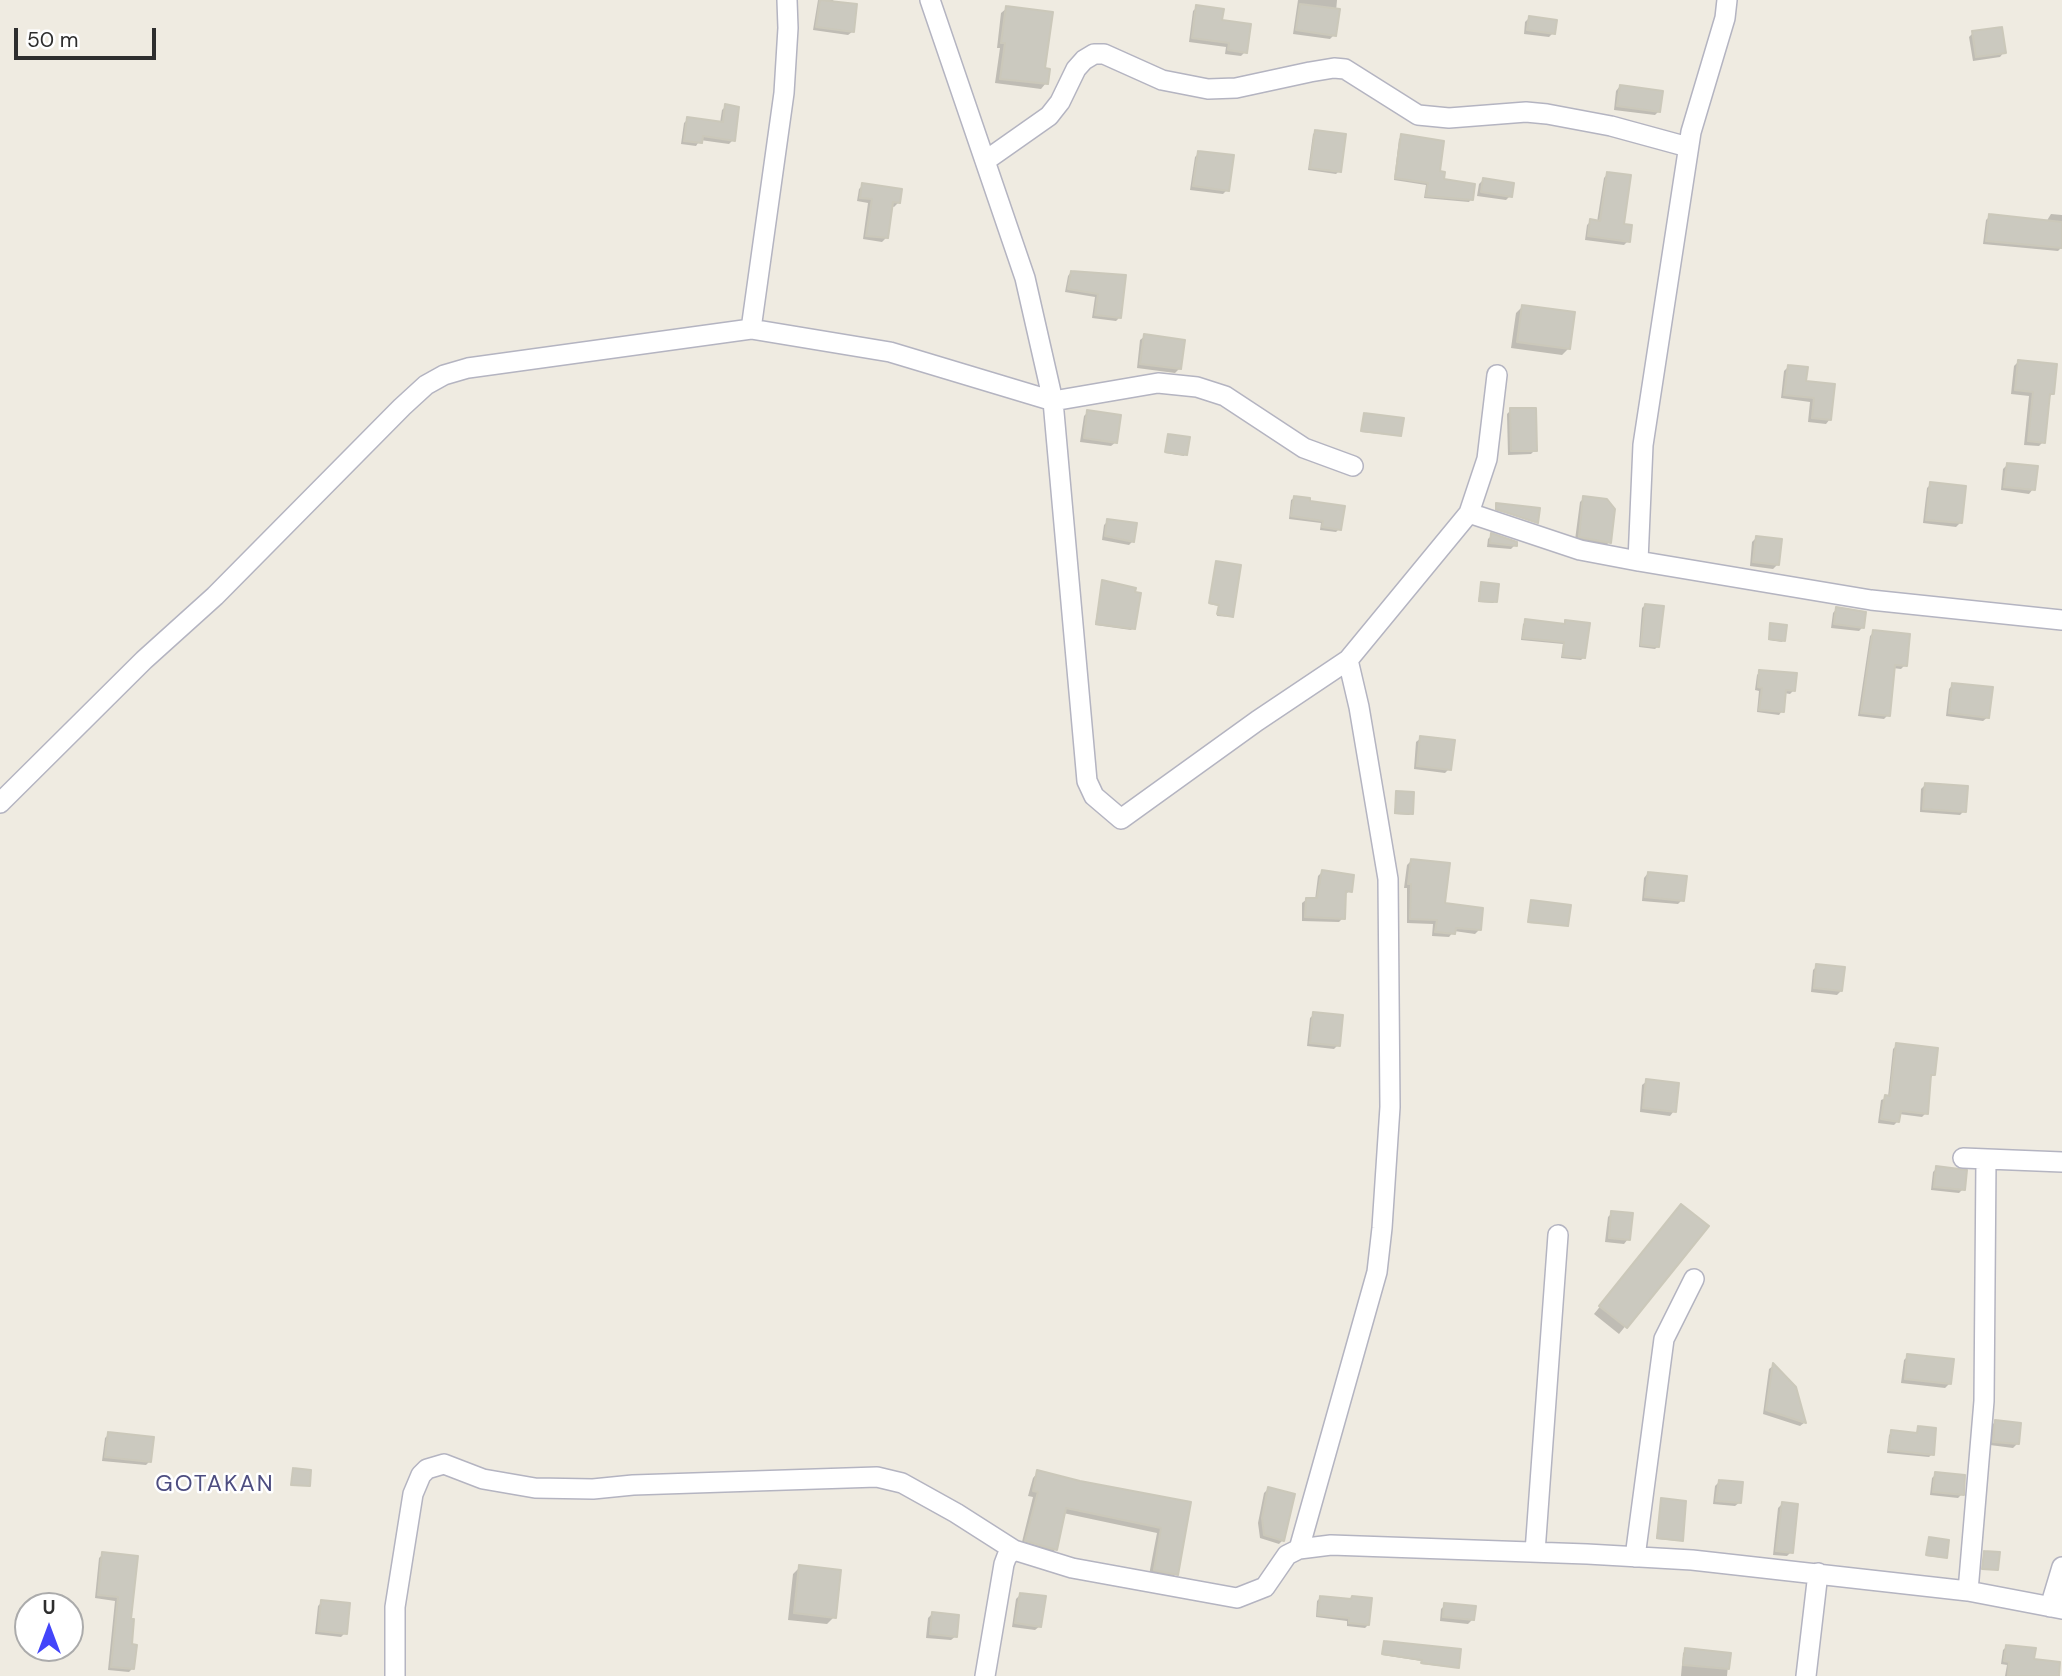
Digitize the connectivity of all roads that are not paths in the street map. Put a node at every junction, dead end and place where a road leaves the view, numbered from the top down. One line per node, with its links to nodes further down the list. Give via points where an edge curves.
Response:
1 (787, 0): 6 (street, via 784,93)
2 (930, 0): 5 (street)
3 (1727, 0): 4 (street)
4 (1688, 147): 5 (street, via 1547,114 1418,115 1345,69 1208,89 1162,80 1104,54 1094,54 1076,69 1049,116); 11 (street, via 1643,444)
5 (985, 162): 8 (street, via 1026,278)
6 (751, 330): 8 (street, via 890,352); 14 (street, via 468,368 426,385)
7 (1497, 375): 10 (street, via 1487,459)
8 (1053, 401): 9 (street, via 1158,383 1197,387 1225,396 1304,448); 13 (street, via 1085,768 1094,796 1108,810 1121,819)
9 (1353, 466)
10 (1469, 513): 11 (street, via 1580,550); 13 (street)
11 (1638, 561): 12 (street, via 1871,600)
12 (2062, 620)
13 (1348, 660): 20 (street, via 1388,879 1390,1107 1377,1272)
14 (0, 803)
15 (1963, 1158): 16 (street)
16 (1986, 1160): 17 (street); 26 (street, via 1984,1401)
17 (2062, 1162)
18 (1558, 1235): 22 (street)
19 (1694, 1279): 23 (street, via 1664,1339)
20 (1299, 1549): 21 (street, via 1287,1555 1265,1587 1237,1598 1072,1568); 22 (street, via 1331,1545)
21 (1014, 1550): 28 (street, via 902,1483 877,1477 535,1488 483,1479 437,1464 421,1475 413,1494 395,1606); 29 (street, via 1004,1564)
22 (1535, 1552): 23 (street)
23 (1635, 1557): 25 (street)
24 (2062, 1567): 27 (street)
25 (1818, 1573): 26 (street); 30 (street)
26 (1968, 1591): 27 (street)
27 (2056, 1608)
28 (394, 1676)
29 (985, 1676)
30 (1806, 1676)

